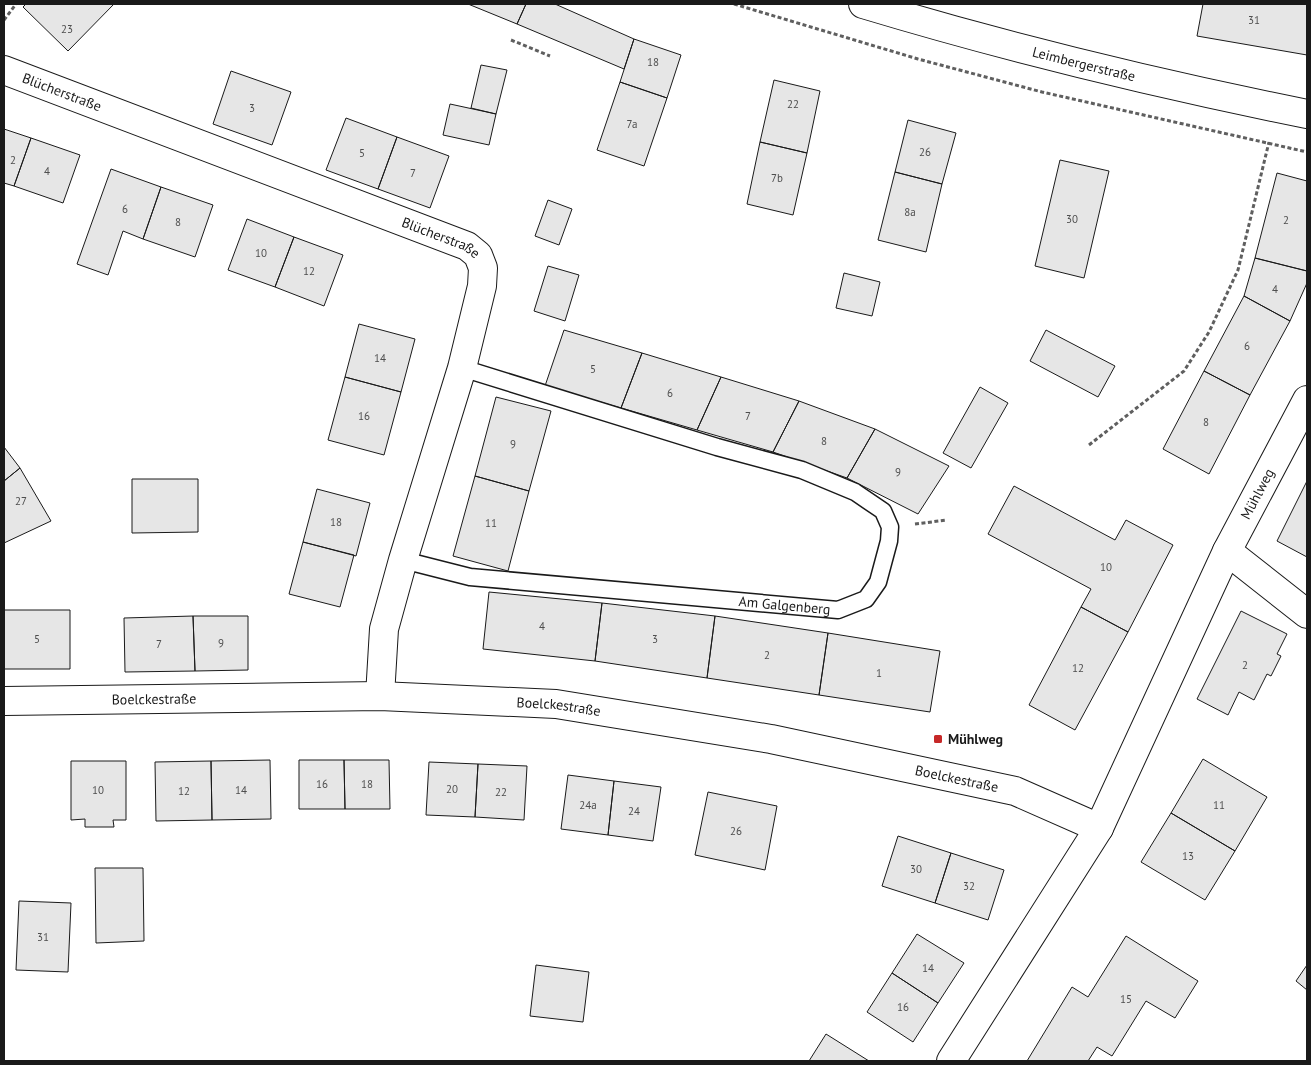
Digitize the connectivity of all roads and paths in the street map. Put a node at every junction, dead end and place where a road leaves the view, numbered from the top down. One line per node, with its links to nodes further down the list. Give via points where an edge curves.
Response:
1 (16, 4): 3 (path)
2 (863, 4): 7 (street, Leimbergerstraße, via 1056,58)
3 (4, 20)
4 (511, 40): 5 (path)
5 (550, 56)
6 (4, 70): 9 (street, Blücherstraße, via 467,246 478,255 483,268 482,286)
7 (1307, 114)
8 (1268, 144): 11 (path, via 1238,270 1208,332 1184,371)
9 (462, 368): 13 (street, Blücherstraße); 13 (lane, Am Galgenberg, via 802,470 855,492 883,511 890,527 878,582 866,599 838,610 470,577)
10 (1307, 400): 12 (street, Mühlweg)
11 (1089, 444)
12 (1227, 550): 14 (street); 17 (street, Mühlweg)
13 (403, 560): 15 (street, Blücherstraße, via 384,629)
14 (1307, 614)
15 (380, 696): 16 (street, Boelckestraße); 17 (street, Boelckestraße, via 556,704 771,739 1015,791)
16 (4, 701)
17 (1099, 828): 18 (street, Mühlweg)
18 (951, 1061)

